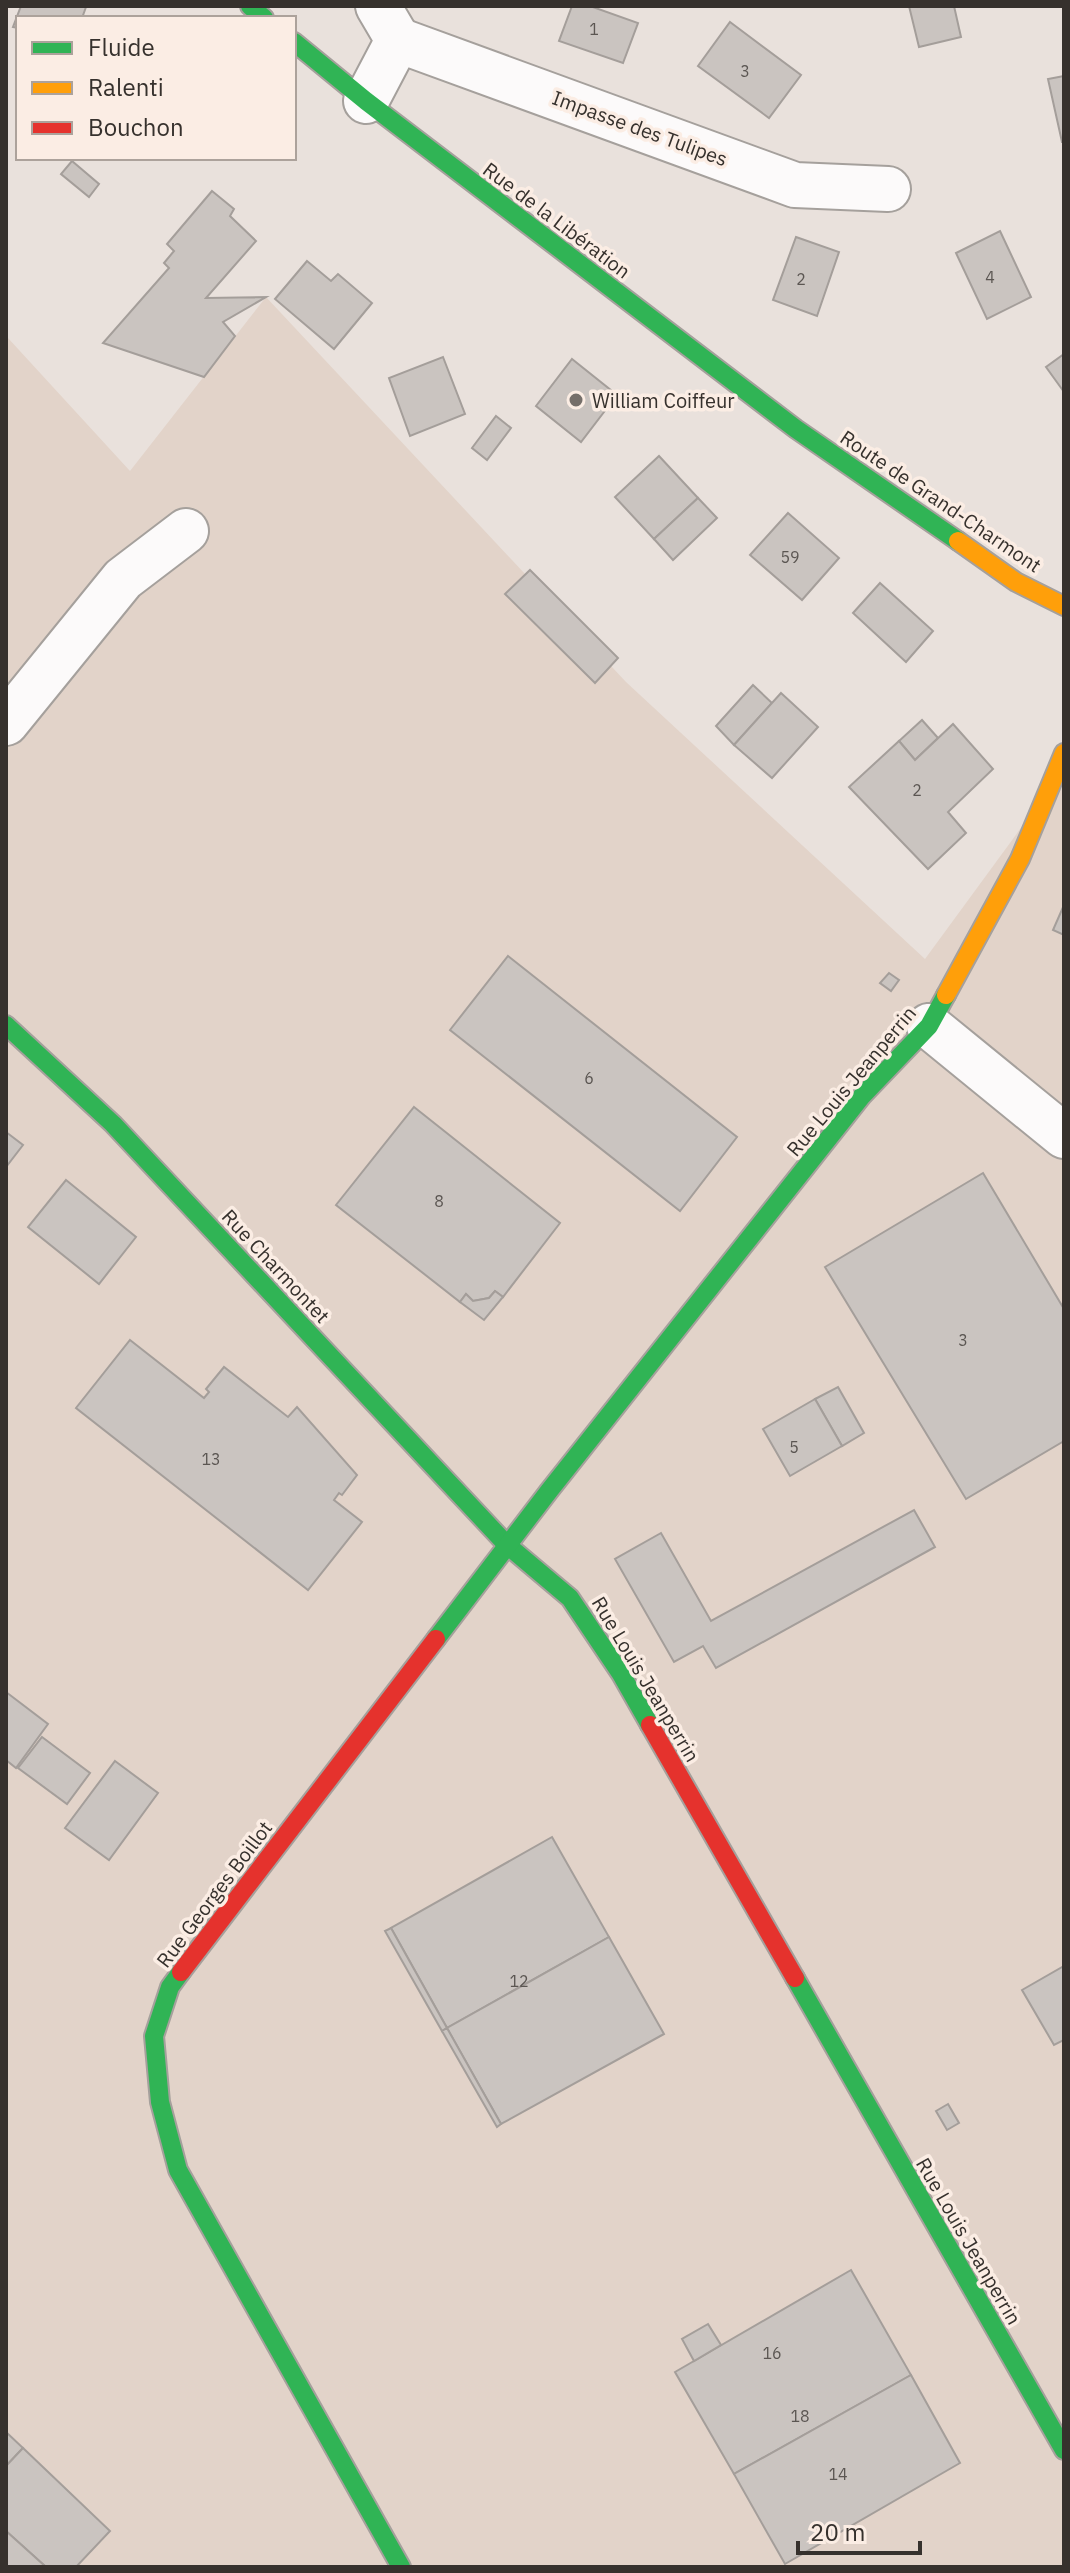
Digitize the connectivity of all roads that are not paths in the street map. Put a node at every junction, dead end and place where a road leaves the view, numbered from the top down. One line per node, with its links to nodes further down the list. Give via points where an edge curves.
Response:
1 (388, 23): 3 (street); 4 (street, Impasse des Tulipes, via 795,185)
2 (296, 44): 3 (street, Rue de la Libération)
3 (366, 101): 5 (street, Rue de la Libération)
4 (888, 189)
5 (796, 429): 7 (street, Route de Grand-Charmont, via 1016,582)
6 (186, 531): 8 (street, via 123,579)
7 (1064, 606)
8 (6, 723)
9 (1064, 753): 11 (street, Rue Louis Jeanperrin, via 1020,859)
10 (6, 1025): 13 (street, Rue Charmontet, via 113,1124)
11 (929, 1026): 12 (street); 13 (street, Rue Louis Jeanperrin, via 862,1096)
12 (1064, 1136)
13 (507, 1545): 14 (street, Rue Louis Jeanperrin, via 570,1598 621,1674); 15 (street, Rue Georges Boillot, via 170,1987 154,2036 160,2102 178,2170)
14 (1064, 2450)
15 (401, 2567)

